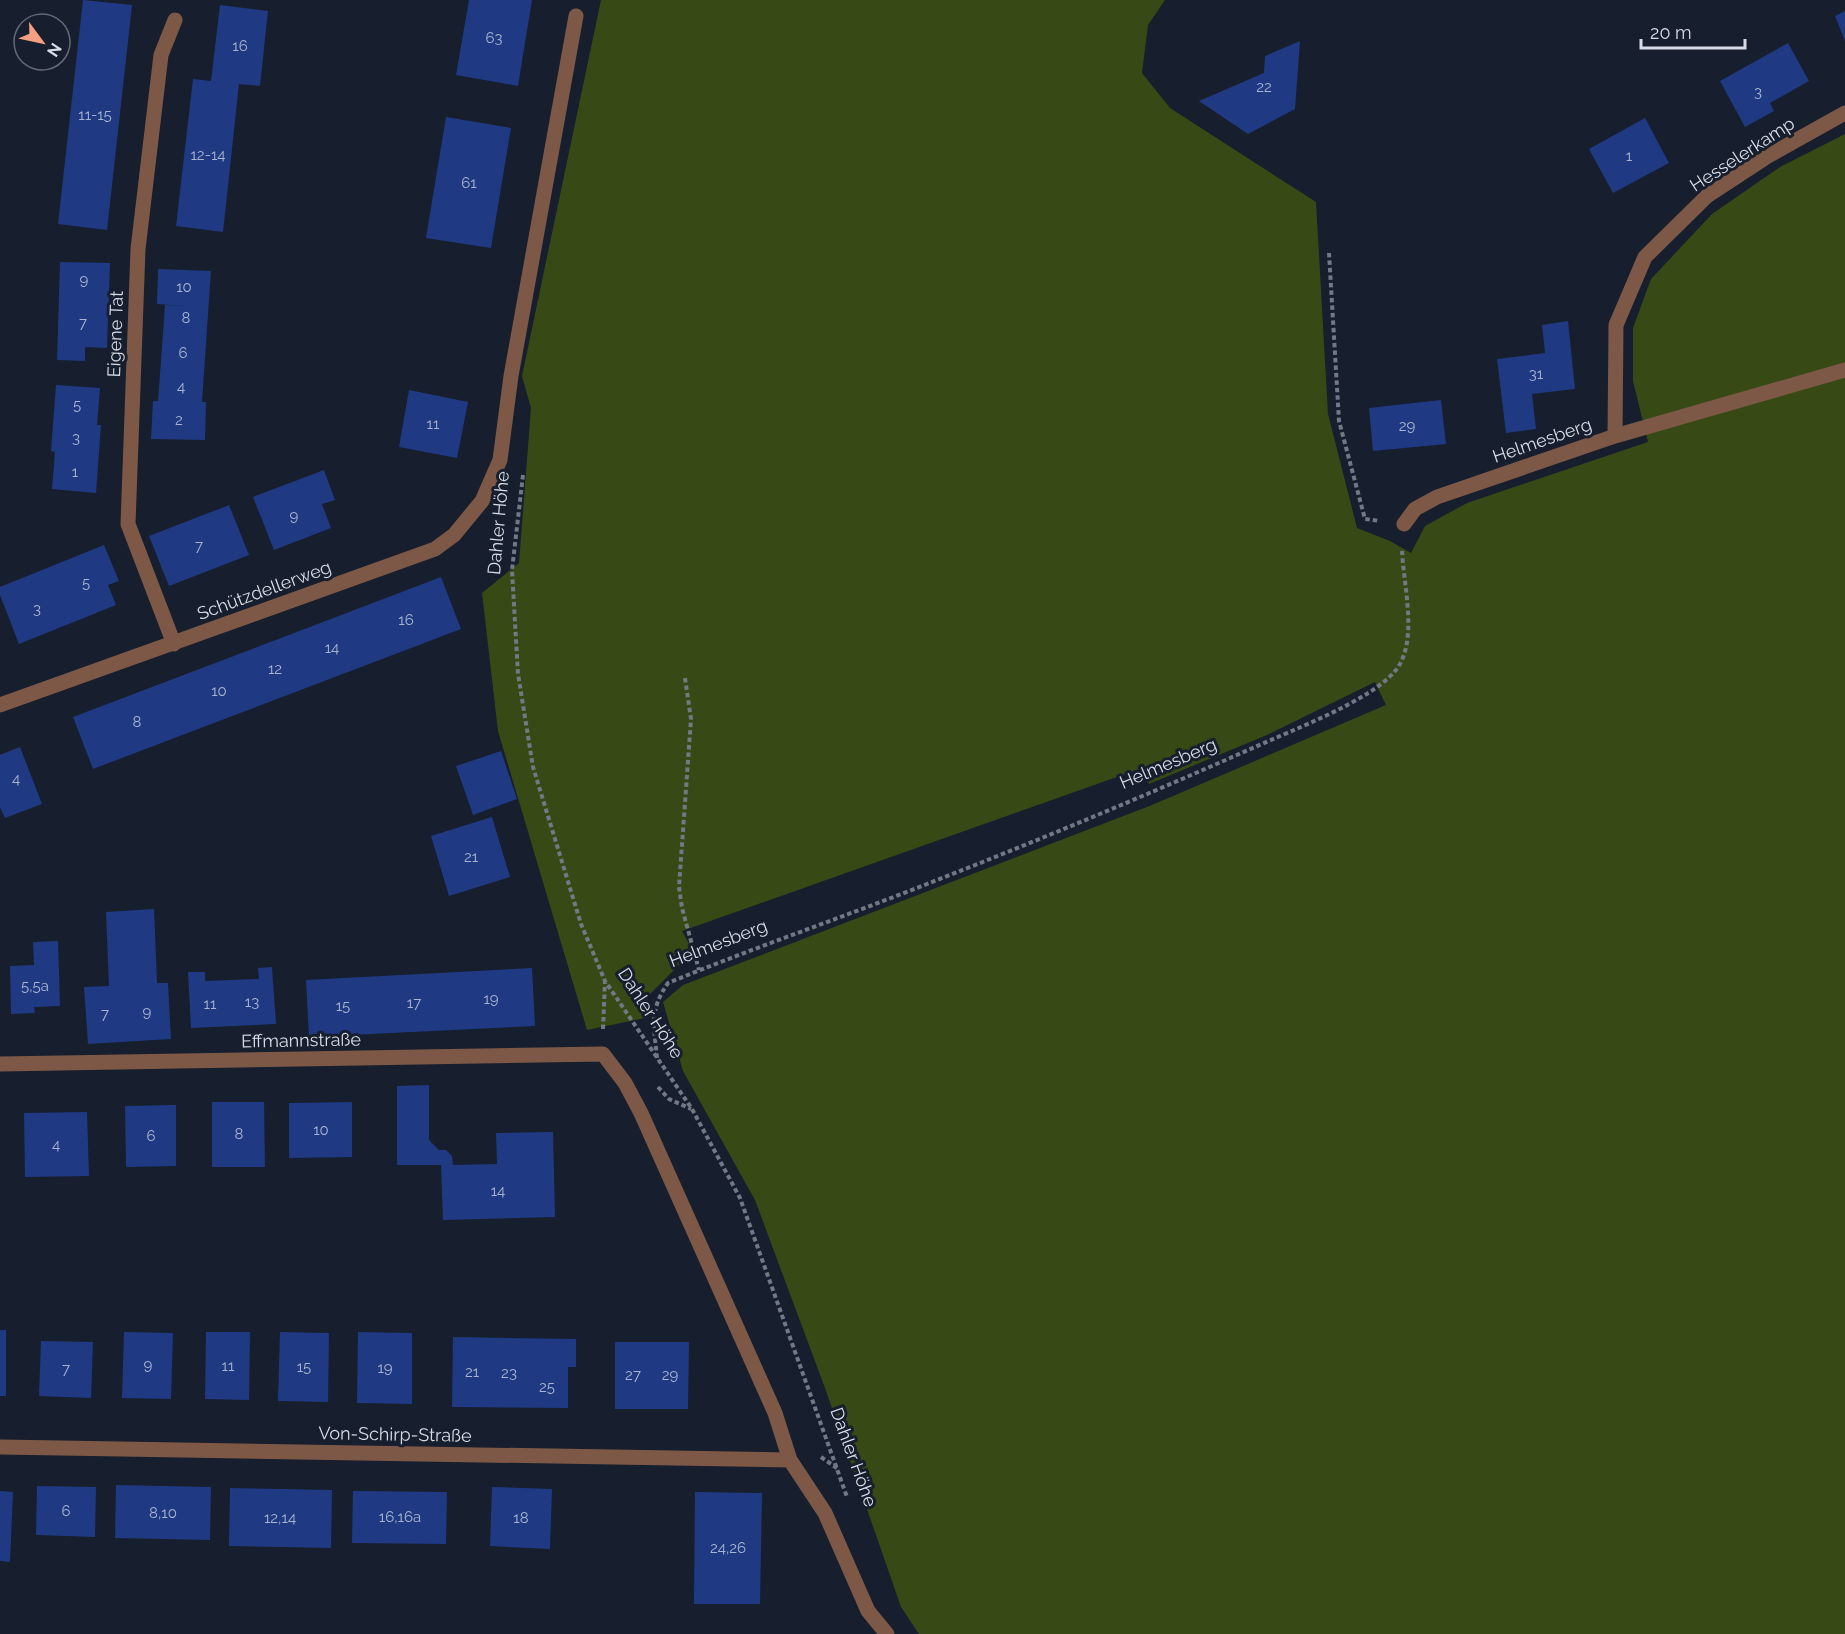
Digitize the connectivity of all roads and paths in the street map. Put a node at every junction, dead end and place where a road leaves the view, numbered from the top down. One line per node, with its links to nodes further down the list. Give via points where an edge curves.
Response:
1 (576, 16): 7 (street, Dahler Höhe, via 511,376)
2 (176, 20): 10 (street, Eigene Tat, via 161,55 138,249 128,524)
3 (1845, 113): 6 (street, Hesselerkamp, via 1707,196 1645,257 1616,325)
4 (1329, 253): 9 (path, via 1339,421 1365,519)
5 (1845, 370): 6 (street, Helmesberg)
6 (1615, 436): 9 (street, Helmesberg, via 1437,497 1415,509)
7 (500, 460): 10 (street, Schützdellerweg, via 482,501 454,535 435,549)
8 (523, 473): 14 (path, Dahler Höhe, via 512,570 518,674 533,767 581,924)
9 (1404, 524): 13 (path, Helmesberg, via 1407,654 1395,672 1374,688 1335,710 1101,814)
10 (174, 644): 12 (street, Schützdellerweg)
11 (685, 678): 13 (path, via 691,719 679,887)
12 (0, 705)
13 (699, 970): 16 (path, Helmesberg, via 668,983 656,1001 653,1022)
14 (605, 981): 15 (path); 16 (path, Dahler Höhe)
15 (603, 1054): 17 (street, Effmannstraße); 19 (street, via 641,1113 775,1413)
16 (657, 1061): 20 (path, Dahler Höhe, via 692,1109 740,1198)
17 (0, 1064)
18 (0, 1448): 19 (street, Von-Schirp-Straße)
19 (790, 1461): 21 (street, via 825,1513 868,1611)
20 (849, 1504)
21 (887, 1634)

